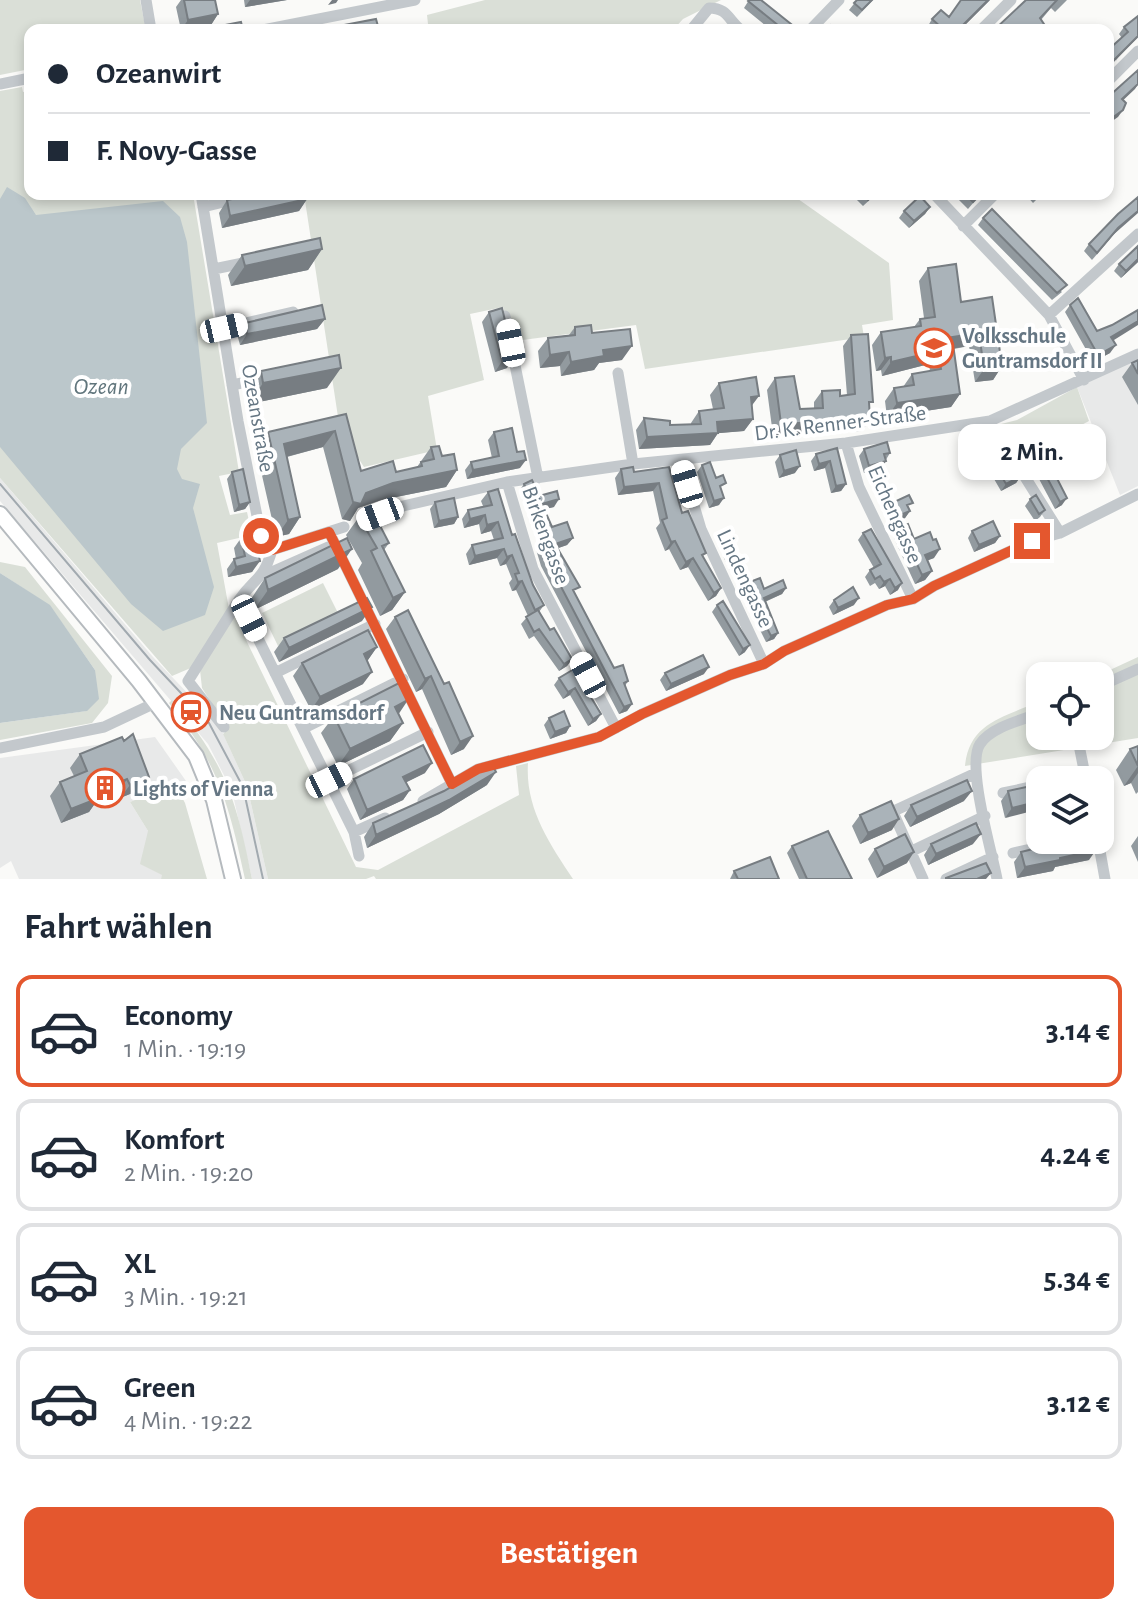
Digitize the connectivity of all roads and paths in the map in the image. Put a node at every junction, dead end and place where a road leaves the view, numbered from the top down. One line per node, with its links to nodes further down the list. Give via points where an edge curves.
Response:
1 (146, 0): 6 (street)
2 (415, 0): 5 (street)
3 (839, 0): 10 (street)
4 (1011, 0): 11 (street)
5 (373, 4): 7 (street)
6 (150, 24)
7 (301, 24)
8 (696, 24): 9 (street, via 709,8 718,8)
9 (736, 24)
10 (816, 24)
11 (987, 24)
12 (1138, 51): 13 (street)
13 (1114, 75)
14 (24, 79): 15 (street)
15 (0, 84)
16 (202, 200): 22 (street, Ozeanstraße)
17 (939, 200): 19 (street)
18 (989, 200): 19 (street)
19 (963, 226): 24 (street)
20 (1138, 234): 24 (street)
21 (257, 260): 22 (street)
22 (214, 269): 26 (street, Ozeanstraße)
23 (311, 308): 26 (street)
24 (1049, 315): 30 (street)
25 (505, 316): 36 (street)
26 (224, 328): 31 (street, Ozeanstraße)
27 (1138, 354): 30 (street, Dr. K. Renner-Straße)
28 (618, 373): 35 (street)
29 (276, 377): 31 (street)
30 (1084, 380): 32 (street, Dr. K. Renner-Straße)
31 (232, 385): 45 (street, Ozeanstraße, via 261,536)
32 (990, 421): 33 (street, Dr. K. Renner-Straße); 43 (street)
33 (846, 443): 34 (street, Dr. K. Renner-Straße); 47 (street, Eichengasse, via 859,487)
34 (681, 462): 35 (street, Dr. K. Renner-Straße); 50 (street, Lindengasse, via 701,529)
35 (633, 464): 36 (street, Dr. K. Renner-Straße)
36 (538, 478): 37 (street, Dr. K. Renner-Straße)
37 (507, 482): 40 (street, Dr. K. Renner-Straße); 59 (street, Birkengasse, via 533,569)
38 (1138, 494): 43 (street)
39 (0, 514): 55 (main road)
40 (358, 522)
41 (344, 527): 42 (street)
42 (329, 532): 44 (street); 45 (street)
43 (1060, 533): 47 (street, via 990,560)
44 (335, 544): 46 (street); 49 (street)
45 (272, 550): 46 (street)
46 (265, 575): 48 (street)
47 (913, 599): 50 (street, via 887,605)
48 (239, 600): 52 (street); 57 (street, via 188,681)
49 (375, 624): 52 (street); 53 (street)
50 (764, 664): 59 (street)
51 (1138, 669): 54 (street)
52 (275, 673): 58 (street)
53 (403, 679): 58 (street); 60 (street)
54 (1114, 680)
55 (155, 703): 61 (street, via 104,727); 77 (main road, via 201,767)
56 (1026, 719): 62 (street, via 990,734 979,745)
57 (224, 727)
58 (304, 728): 63 (street)
59 (616, 728): 64 (street, via 587,741 478,769)
60 (428, 732): 63 (street); 64 (street)
61 (0, 748)
62 (976, 773): 69 (street); 78 (street, via 893,808)
63 (329, 780): 70 (street)
64 (452, 784): 67 (street)
65 (1026, 788): 66 (street)
66 (1003, 793)
67 (405, 809)
68 (392, 815): 70 (street)
69 (985, 816): 71 (street); 76 (street)
70 (354, 832): 75 (street)
71 (914, 850)
72 (1026, 850): 73 (street)
73 (1013, 853)
74 (1101, 854): 81 (street)
75 (359, 856)
76 (993, 857): 79 (street); 80 (street)
77 (233, 879)
78 (923, 879)
79 (946, 879)
80 (997, 879)
81 (1105, 879)

